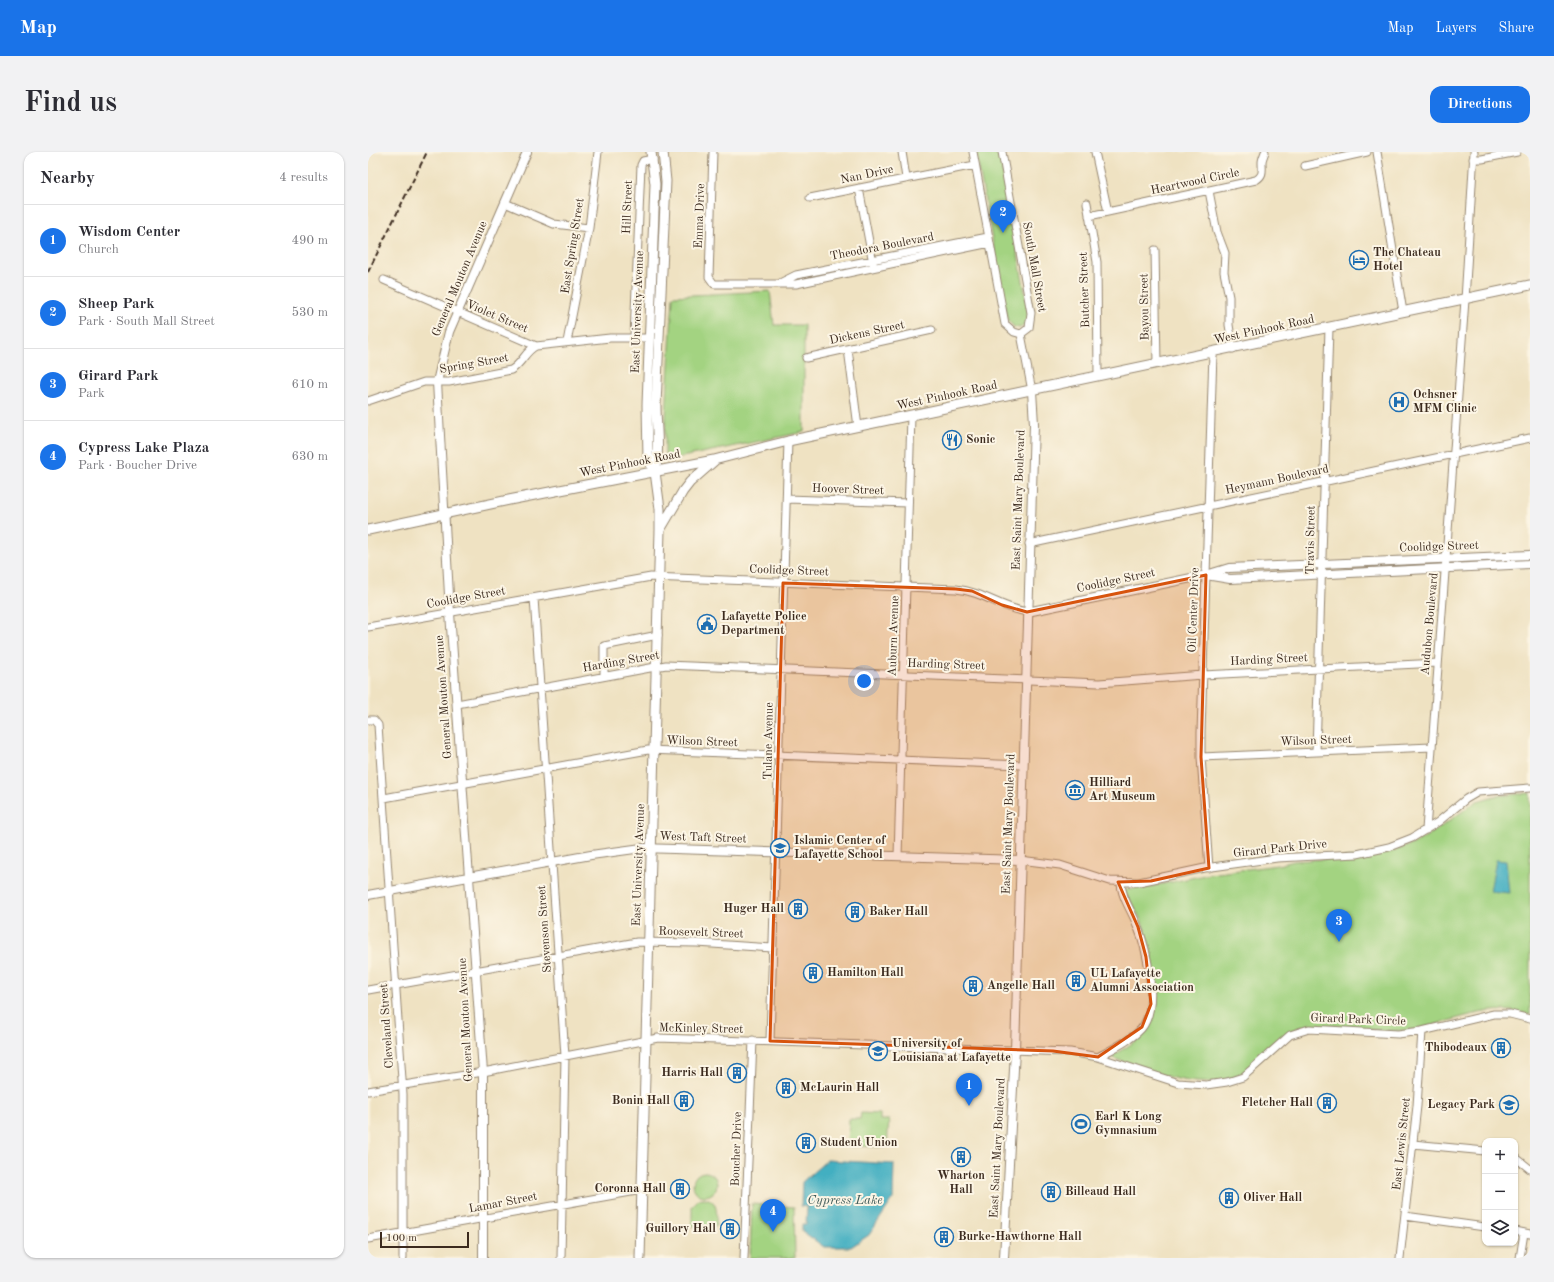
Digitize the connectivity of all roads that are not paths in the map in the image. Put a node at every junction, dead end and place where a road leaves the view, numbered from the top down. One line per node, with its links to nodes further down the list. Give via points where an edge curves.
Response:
1 (527, 152): 23 (street, General Mouton Avenue)
2 (598, 152): 26 (street, East Spring Street)
3 (713, 152): 32 (street, Emma Drive)
4 (902, 152): 18 (street)
5 (973, 152): 16 (street)
6 (1002, 152): 40 (street, South Mall Street, via 1031,313 1029,328)
7 (1095, 152): 24 (street)
8 (1265, 152): 20 (street, Heartwood Circle, via 1263,171 1258,179)
9 (1367, 152): 14 (street)
10 (1377, 152): 36 (street)
11 (1517, 152): 15 (street, via 1482,159)
12 (663, 154): 13 (main road); 43 (main road, East University Avenue, via 666,181)
13 (652, 155): 41 (street, Hill Street, via 641,165); 42 (main road, East University Avenue, via 655,184)
14 (1341, 155): 17 (street)
15 (1474, 155): 35 (street, Audubon Boulevard)
16 (975, 164): 18 (street, Nan Drive); 27 (street)
17 (1305, 166)
18 (906, 178): 19 (street, Nan Drive)
19 (859, 188): 21 (street, Nan Drive); 29 (street)
20 (1208, 191): 24 (street, Heartwood Circle); 47 (street, via 1217,232 1225,253 1224,272)
21 (810, 198)
22 (1087, 203): 25 (street, Butcher Street)
23 (505, 204): 26 (street, via 554,224); 37 (street, General Mouton Avenue)
24 (1108, 212): 25 (street, Heartwood Circle)
25 (1089, 216): 51 (street, Butcher Street, via 1097,262)
26 (589, 228): 44 (street, East Spring Street)
27 (989, 240): 29 (street, Theodora Boulevard); 30 (street, Theodora Boulevard); 40 (street, via 1005,324 1014,332)
28 (1155, 250): 50 (street, Bayou Street)
29 (872, 259): 30 (street); 33 (street, Theodora Boulevard, via 796,275)
30 (874, 267): 33 (street, Theodora Boulevard, via 796,284)
31 (384, 280): 37 (street, Violet Street)
32 (710, 280): 33 (street, Theodora Boulevard, via 717,285)
33 (782, 282)
34 (1530, 285): 35 (main road, West Pinhook Road)
35 (1465, 300): 36 (main road, West Pinhook Road); 59 (street, Audubon Boulevard)
36 (1403, 312): 38 (main road, West Pinhook Road)
37 (458, 313): 45 (street, Violet Street); 52 (street, General Mouton Avenue, via 444,349)
38 (1329, 328): 47 (main road, West Pinhook Road); 62 (street, Travis Street)
39 (932, 330): 46 (street, Dickens Street)
40 (1021, 334): 53 (street)
41 (634, 337): 42 (street); 44 (street)
42 (649, 338): 43 (main road); 61 (main road, East University Avenue, via 648,459)
43 (660, 338): 61 (main road, East University Avenue, via 656,418 658,458)
44 (567, 342): 45 (street)
45 (536, 346): 52 (street, Spring Street, via 528,350 519,364 511,370)
46 (848, 348): 49 (street, Dickens Street); 56 (street)
47 (1234, 349): 48 (main road, West Pinhook Road)
48 (1213, 353): 50 (main road, West Pinhook Road); 65 (street, Oil Center Drive)
49 (806, 358)
50 (1157, 364): 51 (main road, West Pinhook Road)
51 (1098, 376): 53 (main road, West Pinhook Road)
52 (437, 382): 54 (street, Spring Street, via 424,382); 66 (street, General Mouton Avenue)
53 (1032, 391): 55 (main road, West Pinhook Road); 69 (street, East Saint Mary Boulevard, via 1034,424)
54 (368, 401)
55 (911, 416): 56 (main road, West Pinhook Road); 64 (street, Auburn Avenue)
56 (858, 427): 58 (main road, West Pinhook Road)
57 (1530, 438): 59 (street, Heymann Boulevard)
58 (788, 441): 60 (main road, West Pinhook Road); 63 (street, Tulane Avenue)
59 (1454, 455): 62 (street, Heymann Boulevard); 71 (street, Audubon Boulevard)
60 (714, 460): 61 (main road, West Pinhook Road); 68 (main road, via 686,487)
61 (655, 472): 66 (main road, West Pinhook Road); 68 (main road, East University Avenue)
62 (1323, 482): 65 (street, Heymann Boulevard); 72 (street, Travis Street)
63 (787, 499): 64 (street, Hoover Street); 78 (street, Tulane Avenue)
64 (908, 503): 79 (street, Auburn Avenue)
65 (1208, 506): 69 (street, Heymann Boulevard); 76 (street, Oil Center Drive)
66 (445, 513): 67 (main road, West Pinhook Road); 82 (street, General Mouton Avenue)
67 (368, 530)
68 (660, 530): 77 (main road, East University Avenue)
69 (1029, 544): 81 (street, East Saint Mary Boulevard)
70 (1530, 555): 71 (street, Coolidge Street)
71 (1446, 559): 72 (street, Coolidge Street); 74 (street, Audubon Boulevard)
72 (1321, 564): 75 (street, Travis Street); 76 (street, Coolidge Street, via 1229,568)
73 (1530, 564): 74 (street, Coolidge Street)
74 (1446, 568): 75 (street, Coolidge Street); 85 (street, Audubon Boulevard)
75 (1321, 574): 76 (street, Coolidge Street, via 1230,579); 87 (street, Travis Street)
76 (1206, 575): 81 (street, Coolidge Street); 90 (street, Oil Center Drive)
77 (659, 578): 78 (street, Coolidge Street); 80 (street, Coolidge Street, via 638,579); 84 (main road, East University Avenue)
78 (783, 583): 79 (street, Coolidge Street); 88 (street, Tulane Avenue)
79 (906, 587): 81 (street, Coolidge Street, via 972,591 1002,605); 89 (street, Auburn Avenue)
80 (534, 598): 82 (street, Coolidge Street); 93 (street, Stevenson Street)
81 (1027, 612): 92 (street, East Saint Mary Boulevard)
82 (450, 613): 83 (street, Coolidge Street); 94 (street, General Mouton Avenue)
83 (368, 627)
84 (658, 635): 86 (main road, East University Avenue); 91 (street, via 604,646)
85 (1438, 663): 87 (street, Harding Street); 96 (street, Audubon Boulevard)
86 (657, 666): 88 (street, Harding Street); 91 (street, Harding Street); 97 (main road, East University Avenue)
87 (1318, 669): 90 (street, Harding Street); 98 (street, Travis Street)
88 (782, 670): 89 (street, Harding Street); 99 (street, Tulane Avenue)
89 (903, 674): 92 (street, Harding Street); 101 (street, Auburn Avenue)
90 (1202, 675): 92 (street, Harding Street, via 1112,682); 100 (street, Oil Center Drive)
91 (604, 676): 93 (street, Harding Street)
92 (1025, 679): 102 (street, East Saint Mary Boulevard)
93 (540, 688): 94 (street, Harding Street); 103 (street, Stevenson Street)
94 (457, 704): 104 (street, General Mouton Avenue)
95 (368, 720): 106 (street, Cleveland Street, via 377,721 378,725)
96 (1432, 747): 98 (street, Wilson Street); 107 (street, Audubon Boulevard)
97 (655, 751): 99 (street, Wilson Street); 103 (street, Wilson Street); 108 (main road, East University Avenue)
98 (1316, 752): 100 (street, Wilson Street)
99 (780, 756): 101 (street, Wilson Street); 109 (street, Tulane Avenue)
100 (1201, 757): 113 (street, Oil Center Drive)
101 (901, 760): 102 (street, Wilson Street); 110 (street, Auburn Avenue)
102 (1022, 766): 111 (street, East Saint Mary Boulevard)
103 (545, 769): 104 (street, Wilson Street); 112 (street, Stevenson Street)
104 (462, 784): 106 (street, Wilson Street); 114 (street, General Mouton Avenue)
105 (1530, 788): 107 (street, Girard Park Drive, via 1478,792)
106 (384, 798): 116 (street, Cleveland Street)
107 (1426, 830): 113 (street, Girard Park Drive, via 1406,841 1368,852 1277,858)
108 (652, 848): 109 (street, West Taft Street); 112 (street, West Taft Street); 118 (main road, East University Avenue)
109 (776, 852): 110 (street, West Taft Street); 119 (street, Tulane Avenue)
110 (898, 856): 111 (street, West Taft Street)
111 (1020, 860): 115 (street, Girard Park Drive, via 1060,865); 129 (street, East Saint Mary Boulevard)
112 (552, 862): 114 (street, West Taft Street); 120 (street, Stevenson Street)
113 (1209, 868): 115 (street, Girard Park Drive, via 1151,881)
114 (469, 877): 116 (street, West Taft Street); 121 (street, General Mouton Avenue)
115 (1120, 882): 131 (street, via 1122,895 1132,912 1143,941 1151,1004 1148,1017 1138,1032)
116 (390, 890): 117 (street, West Taft Street); 122 (street, Cleveland Street)
117 (368, 895)
118 (649, 942): 119 (street, Roosevelt Street); 120 (street, Roosevelt Street); 126 (main road, East University Avenue)
119 (773, 948): 128 (street, Tulane Avenue)
120 (558, 956): 121 (street, Roosevelt Street); 130 (street, Stevenson Street)
121 (476, 972): 122 (street, Roosevelt Street); 132 (street, General Mouton Avenue)
122 (395, 985): 123 (street, Roosevelt Street); 133 (street, Cleveland Street)
123 (368, 990)
124 (1530, 1019): 125 (street, Girard Park Circle, via 1510,1014 1494,1014)
125 (1422, 1032): 131 (street, Girard Park Circle, via 1383,1034 1314,1028 1298,1031 1284,1039 1256,1068 1243,1077 1206,1085 1178,1083); 135 (street, East Lewis Street)
126 (647, 1040): 127 (street, McKinley Street); 130 (street, McKinley Street); 139 (main road, East University Avenue)
127 (753, 1040): 128 (street, McKinley Street); 151 (street, Boucher Drive)
128 (770, 1041): 129 (street, McKinley Street)
129 (1014, 1050): 131 (street, Girard Park Circle, via 1070,1052); 152 (street, East Saint Mary Boulevard)
130 (564, 1056): 132 (street, McKinley Street); 140 (street, Stevenson Street)
131 (1098, 1057)
132 (483, 1072): 133 (street, McKinley Street); 142 (street, General Mouton Avenue)
133 (402, 1086): 134 (street, McKinley Street); 144 (street, Cleveland Street)
134 (368, 1092)
135 (1413, 1144): 136 (street); 141 (street, East Lewis Street)
136 (1482, 1151)
137 (1518, 1159): 138 (street)
138 (1530, 1169)
139 (642, 1190): 140 (street, Lamar Street); 150 (main road, East University Avenue)
140 (561, 1203): 142 (street, Lamar Street); 149 (street, Stevenson Street)
141 (1405, 1216): 143 (street); 153 (street, East Lewis Street)
142 (483, 1219): 144 (street, Lamar Street); 148 (street, General Mouton Avenue)
143 (1482, 1227)
144 (403, 1233): 146 (street, Lamar Street); 147 (street, Cleveland Street)
145 (1527, 1233): 154 (street)
146 (368, 1239)
147 (403, 1258)
148 (483, 1258)
149 (561, 1258)
150 (640, 1258)
151 (744, 1258)
152 (1004, 1258)
153 (1400, 1258)
154 (1520, 1258)

